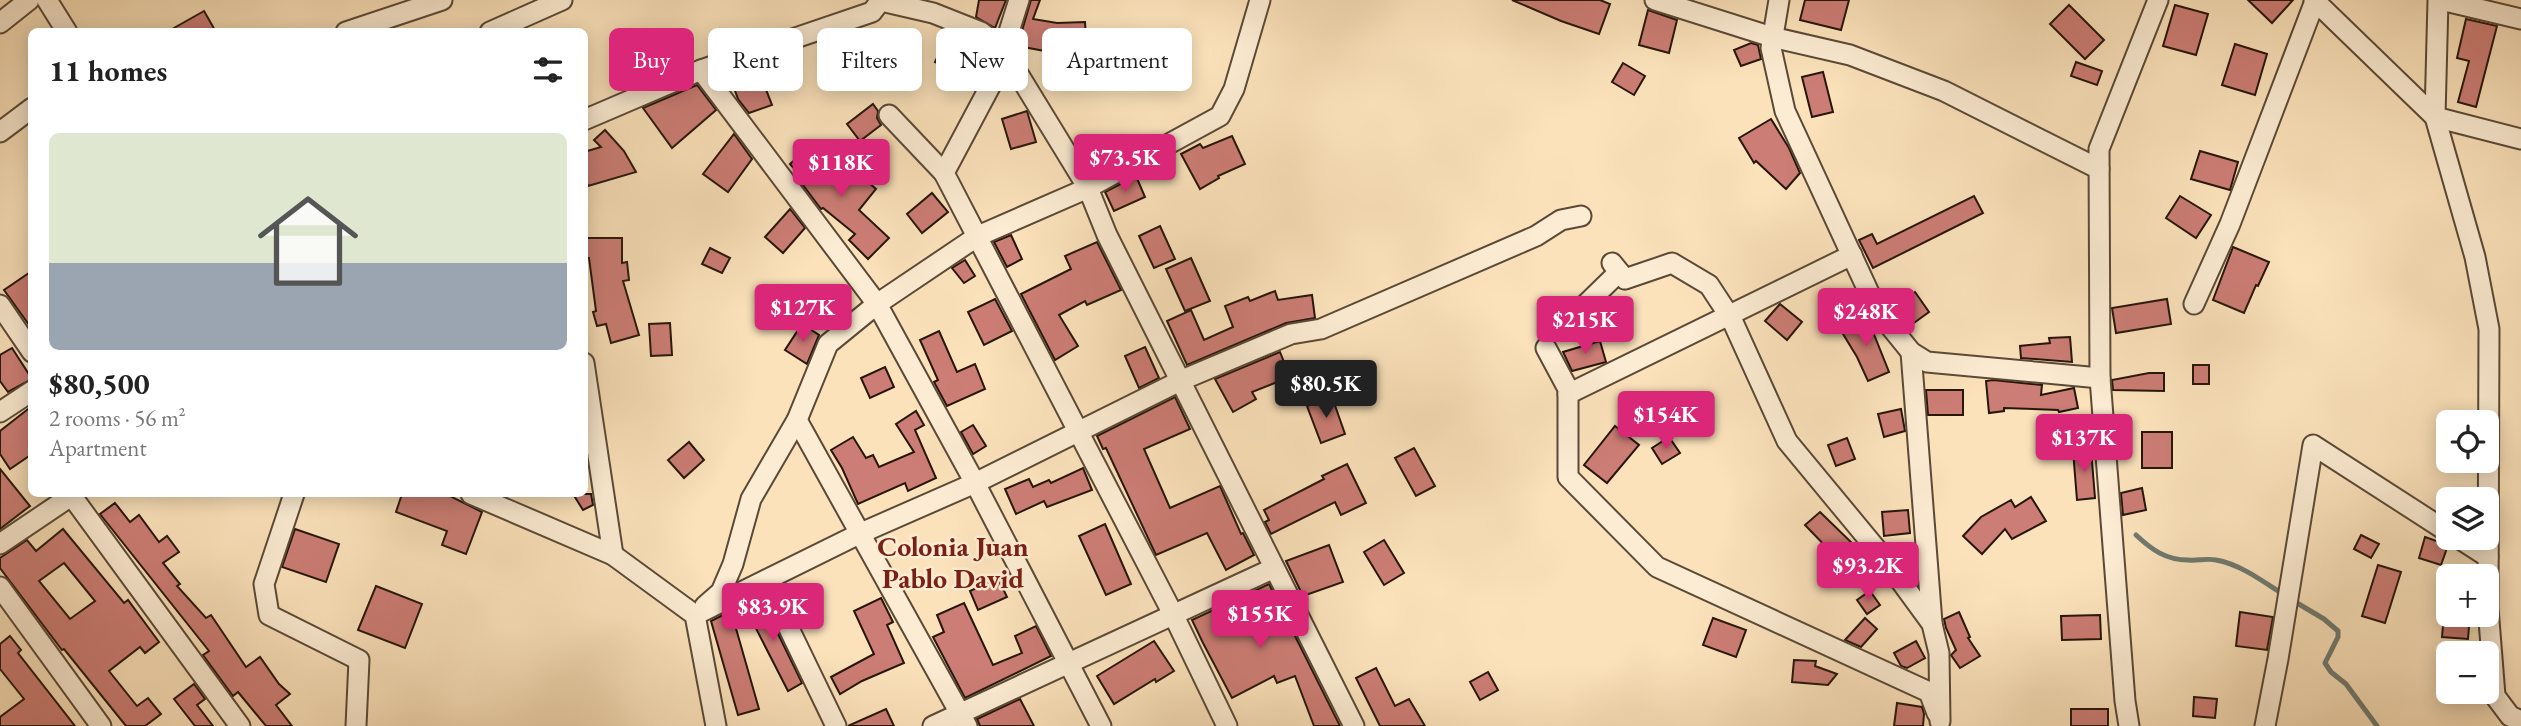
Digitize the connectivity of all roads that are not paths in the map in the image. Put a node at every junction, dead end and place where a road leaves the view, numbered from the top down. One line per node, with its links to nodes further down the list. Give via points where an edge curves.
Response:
1 (29, 0): 15 (street)
2 (47, 0): 16 (street)
3 (442, 0): 17 (street)
4 (562, 0): 18 (street)
5 (1018, 0): 20 (street)
6 (1261, 0): 33 (street, via 1234,89 1220,116)
7 (1655, 0): 21 (street)
8 (1779, 0): 21 (street)
9 (2158, 0): 31 (street, via 2099,149)
10 (2314, 0): 27 (street); 38 (street, via 2230,224)
11 (2440, 0): 13 (street); 27 (street)
12 (881, 1): 19 (street); 22 (street, via 872,12)
13 (2469, 3): 14 (street)
14 (2521, 19)
15 (0, 23)
16 (64, 28)
17 (358, 28)
18 (499, 28)
19 (972, 28)
20 (1009, 28)
21 (1772, 37): 31 (street, via 1850,55 1944,91); 36 (street, via 1785,111)
22 (701, 70): 28 (street); 37 (street)
23 (1028, 90): 33 (street)
24 (988, 91): 32 (street)
25 (28, 110): 29 (street)
26 (889, 115): 32 (street)
27 (2435, 117): 30 (street); 63 (street, via 2475,257 2489,330)
28 (588, 118)
29 (2, 125)
30 (2521, 139)
31 (2099, 169): 45 (street)
32 (944, 173): 35 (street)
33 (1088, 188): 35 (street); 46 (street, via 1107,235)
34 (1581, 216): 46 (street, via 1560,220 1536,236 1321,329 1291,334)
35 (978, 236): 37 (street); 52 (street)
36 (1852, 255): 41 (street); 44 (street, via 1877,310)
37 (877, 304): 51 (street, via 828,345); 53 (street)
38 (2194, 304)
39 (0, 305): 42 (street)
40 (1578, 312): 41 (street, via 1616,267 1625,279 1672,263 1709,285)
41 (1729, 315): 49 (street); 69 (street, via 1787,440)
42 (28, 340)
43 (1546, 348): 49 (street)
44 (1911, 352): 45 (street, via 1927,362); 69 (street)
45 (2100, 378): 83 (street)
46 (1182, 380): 52 (street); 64 (street)
47 (588, 389): 62 (street)
48 (28, 394): 50 (street)
49 (1568, 394): 73 (street, via 1568,477 1657,567 1929,691)
50 (0, 412)
51 (797, 420): 59 (street); 68 (street, via 751,499 721,592)
52 (1079, 432): 53 (street); 67 (street)
53 (975, 482): 59 (street); 70 (street)
54 (69, 497): 60 (street)
55 (75, 497): 75 (street)
56 (293, 497): 76 (street, via 264,583 269,615 359,660)
57 (478, 497): 62 (street)
58 (2436, 524): 84 (street, via 2312,445)
59 (861, 534): 65 (street); 71 (street)
60 (0, 544)
61 (2477, 550): 63 (street)
62 (614, 555): 68 (street)
63 (2488, 557): 72 (street, via 2487,608 2495,696 2510,716)
64 (1274, 568): 67 (street); 82 (street)
65 (766, 581): 68 (street); 78 (street)
66 (0, 587): 74 (street)
67 (1173, 614): 70 (street); 81 (street)
68 (695, 615): 77 (street)
69 (1933, 624): 73 (street, via 1939,653)
70 (1069, 663): 71 (street); 80 (street)
71 (963, 720): 79 (street)
72 (2521, 721)
73 (1941, 723)
74 (101, 726)
75 (240, 726)
76 (356, 726)
77 (716, 726)
78 (836, 726)
79 (933, 726)
80 (1101, 726)
81 (1227, 726)
82 (1354, 726)
83 (2129, 726)
84 (2265, 726)

